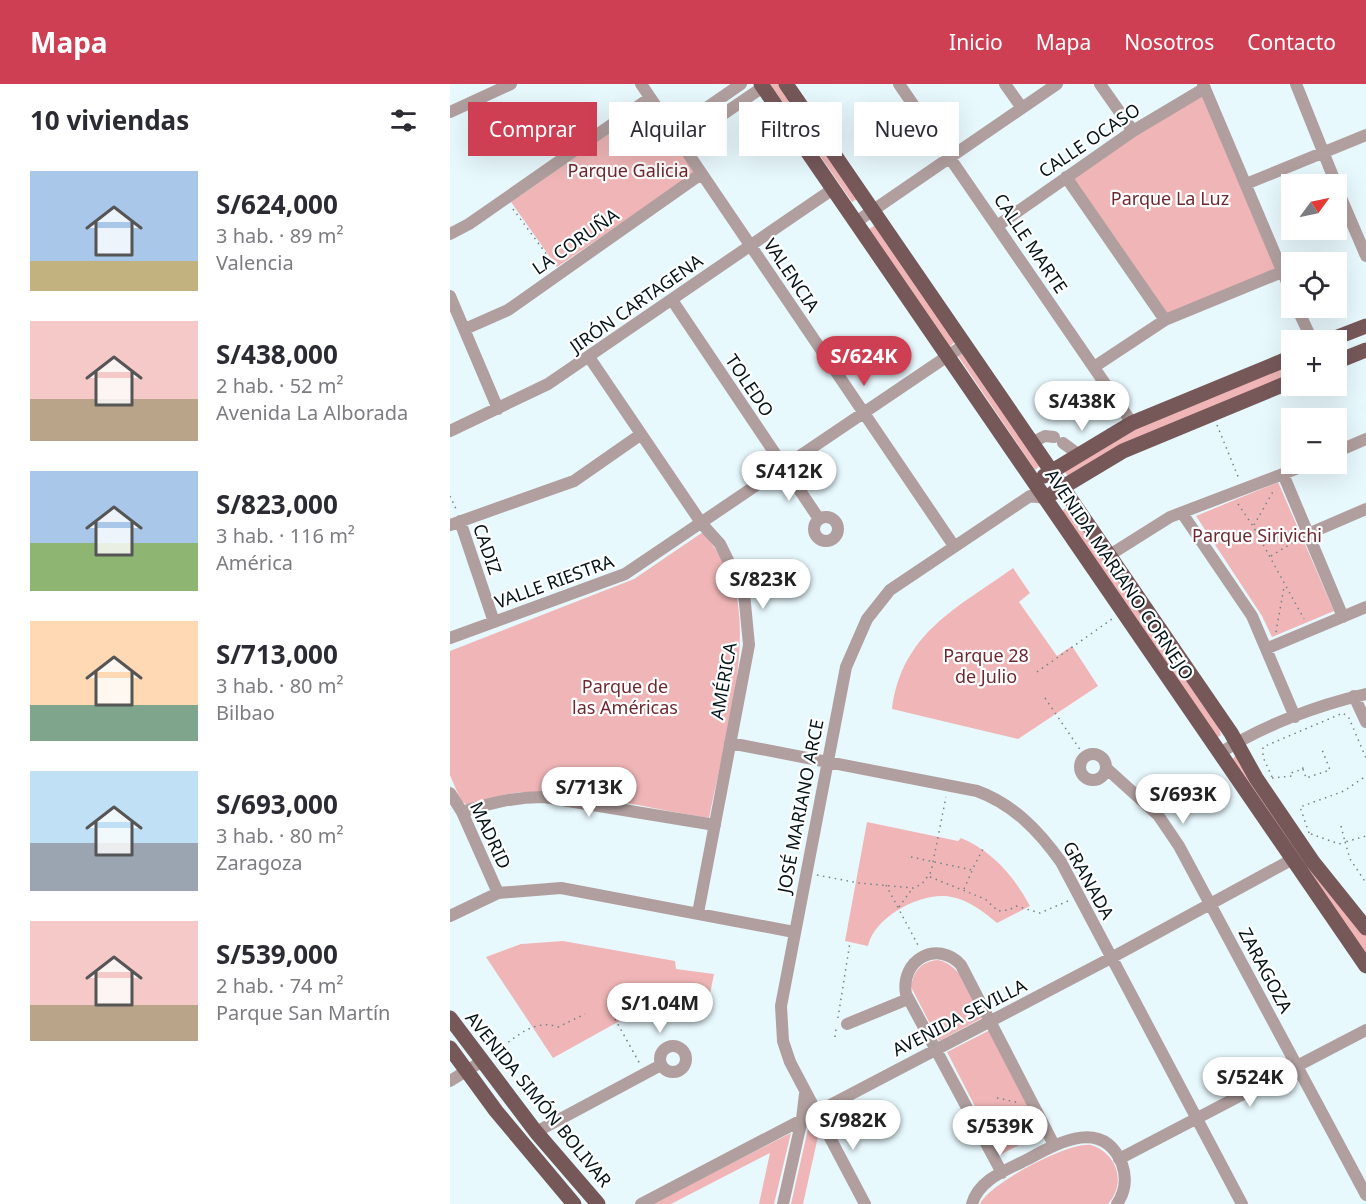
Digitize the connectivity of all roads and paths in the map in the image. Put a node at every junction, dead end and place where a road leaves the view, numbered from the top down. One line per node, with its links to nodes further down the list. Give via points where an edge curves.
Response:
1 (511, 84): 17 (street)
2 (641, 84): 12 (street, VALENCIA)
3 (741, 84): 14 (street)
4 (786, 84): 29 (main road, AVENIDA MARIANO CORNEJO)
5 (899, 84): 22 (street, CALLE MARTE)
6 (1005, 84): 15 (street)
7 (1057, 84): 15 (street)
8 (1100, 84): 18 (street)
9 (1296, 84): 20 (street)
10 (762, 85): 16 (street); 27 (main road, AVENIDA MARIANO CORNEJO)
11 (1204, 86): 18 (street, CALLE OCASO); 26 (street)
12 (650, 98): 13 (street, VALENCIA); 28 (street)
13 (653, 102)
14 (715, 102)
15 (1022, 108): 22 (street)
16 (727, 110)
17 (450, 112)
18 (1133, 131): 25 (street, CALLE OCASO)
19 (1366, 135): 20 (street)
20 (1322, 152): 24 (street); 26 (street)
21 (689, 156): 23 (street, VALENCIA)
22 (950, 158): 29 (street); 32 (street, CALLE MARTE)
23 (701, 174): 34 (street, VALENCIA); 38 (street, LA CORUÑA)
24 (1331, 174)
25 (1066, 177): 32 (street, CALLE OCASO); 41 (street)
26 (1246, 184): 36 (street)
27 (833, 189): 31 (main road, AVENIDA MARIANO CORNEJO); 34 (street, JIRÓN CARTAGENA)
28 (506, 198): 33 (street); 38 (path)
29 (872, 211): 31 (street); 45 (main road, AVENIDA MARIANO CORNEJO)
30 (1347, 211): 35 (street)
31 (856, 222): 47 (main road, AVENIDA MARIANO CORNEJO)
32 (997, 226): 51 (street, CALLE MARTE)
33 (450, 234)
34 (750, 246): 40 (street, JIRÓN CARTAGENA); 54 (street, VALENCIA)
35 (1366, 256)
36 (1281, 270)
37 (1281, 272): 41 (street)
38 (560, 273): 43 (street, LA CORUÑA, via 508,310)
39 (450, 296): 43 (street)
40 (672, 300): 48 (street, JIRÓN CARTAGENA); 63 (street, TOLEDO)
41 (1165, 320): 51 (street)
42 (1366, 326): 44 (main road)
43 (465, 329): 53 (street)
44 (1347, 333)
45 (964, 345): 47 (street, VALLE RIESTRA); 60 (main road, AVENIDA MARIANO CORNEJO)
46 (1366, 350): 49 (main road)
47 (948, 356): 54 (street, VALLE RIESTRA); 68 (main road, AVENIDA MARIANO CORNEJO)
48 (589, 357): 53 (street, JIRÓN CARTAGENA); 58 (street, AMÉRICA)
49 (1347, 358)
50 (1281, 362): 56 (main road)
51 (1094, 367): 56 (street, CALLE MARTE)
52 (1281, 385): 55 (main road)
53 (498, 410): 57 (street, JIRÓN CARTAGENA)
54 (864, 413): 63 (street, VALLE RIESTRA); 78 (street, VALENCIA)
55 (1212, 413): 66 (main road, via 1123,450); 67 (path)
56 (1132, 423): 62 (main road)
57 (450, 431)
58 (640, 435): 74 (street, via 574,481); 75 (street, AMÉRICA)
59 (1366, 440): 61 (street)
60 (1031, 443): 62 (street, via 1046,436); 64 (main road, AVENIDA MARIANO CORNEJO)
61 (1347, 448)
62 (1078, 454): 64 (main road)
63 (783, 467): 73 (street, TOLEDO); 75 (street, VALLE RIESTRA)
64 (1051, 472): 66 (main road, AVENIDA MARIANO CORNEJO); 68 (main road)
65 (1283, 474): 67 (street); 76 (path); 77 (street)
66 (1062, 488): 68 (main road); 79 (main road, AVENIDA MARIANO CORNEJO)
67 (1244, 490): 69 (street)
68 (1036, 492): 78 (street, JOSÉ MARIANO ARCE); 83 (main road, AVENIDA MARIANO CORNEJO)
69 (1232, 495): 72 (street); 76 (path)
70 (450, 496): 74 (path)
71 (1366, 509): 77 (street)
72 (1182, 513): 79 (street, via 1156,524); 88 (street)
73 (819, 519)
74 (455, 523): 85 (street, CADIZ)
75 (702, 524): 85 (street, VALLE RIESTRA, via 625,574); 95 (street, AMÉRICA, via 730,560 747,609 749,645)
76 (1253, 526): 80 (path)
77 (1308, 534): 80 (path); 84 (street)
78 (954, 546): 100 (street, JOSÉ MARIANO ARCE, via 897,585 867,619 846,667)
79 (1108, 556): 94 (main road, AVENIDA MARIANO CORNEJO)
80 (1270, 557): 81 (path)
81 (1284, 586): 86 (path); 88 (path)
82 (1366, 607): 84 (street)
83 (1123, 612): 89 (path); 97 (main road, AVENIDA MARIANO CORNEJO)
84 (1343, 617): 86 (street)
85 (494, 622): 87 (street, VALLE RIESTRA)
86 (1310, 631): 88 (street)
87 (450, 638)
88 (1271, 647): 92 (street)
89 (1037, 672)
90 (1360, 695): 92 (street); 93 (street)
91 (1045, 698): 98 (path)
92 (1295, 717): 94 (street)
93 (1366, 722)
94 (1236, 742): 97 (street); 133 (main road, AVENIDA MARIANO CORNEJO, via 1313,862)
95 (730, 743): 100 (street, GRANADA); 110 (street, AMÉRICA)
96 (1321, 747): 102 (path, via 1330,770 1306,778)
97 (1220, 753): 118 (main road, AVENIDA MARIANO CORNEJO)
98 (1085, 757): 103 (street, via 1098,755); 103 (street, via 1081,764 1084,776 1095,780)
99 (1366, 758): 105 (path, via 1343,713 1263,747)
100 (826, 761): 107 (street, GRANADA); 121 (street, JOSÉ MARIANO ARCE)
101 (1302, 765): 102 (path)
102 (1303, 769): 105 (path, via 1291,773 1292,776)
103 (1108, 774): 129 (street, ZARAGOZA, via 1144,802 1169,829)
104 (1366, 776): 113 (path, via 1344,791 1300,807)
105 (1272, 778): 106 (path)
106 (1275, 784)
107 (948, 785): 119 (path); 128 (street, GRANADA, via 992,796 1023,819 1050,846)
108 (450, 793): 109 (street, MADRID)
109 (462, 812): 110 (street, via 495,801 544,797); 127 (street, MADRID)
110 (715, 825): 131 (street, AMÉRICA)
111 (1341, 826): 115 (path)
112 (1304, 832): 113 (path)
113 (1310, 834): 115 (path)
114 (1366, 836): 115 (path)
115 (1345, 842): 123 (path, via 1350,859)
116 (983, 849): 120 (path)
117 (910, 857): 119 (path)
118 (1293, 859): 129 (street, AVENIDA SEVILLA); 138 (main road, AVENIDA MARIANO CORNEJO)
119 (934, 860): 120 (path); 122 (path)
120 (972, 870): 126 (path)
121 (806, 872): 124 (path); 134 (street, JOSÉ MARIANO ARCE)
122 (930, 876): 125 (path); 126 (path)
123 (1366, 883)
124 (885, 884): 125 (path); 130 (path)
125 (913, 888): 130 (path)
126 (963, 890): 128 (path, via 985,899 998,911 1017,906 1040,913)
127 (498, 893): 131 (street, via 561,888); 132 (street)
128 (1078, 896): 137 (street, GRANADA)
129 (1211, 904): 137 (street, AVENIDA SEVILLA); 151 (street, ZARAGOZA)
130 (898, 908): 136 (path)
131 (698, 913): 134 (street)
132 (450, 916)
133 (1366, 928)
134 (794, 932): 155 (street, JOSÉ MARIANO ARCE, via 781,1024 790,1062)
135 (850, 942): 146 (path)
136 (924, 955): 139 (street, via 907,974); 143 (street, via 939,953 958,961)
137 (1111, 958): 143 (street, AVENIDA SEVILLA); 160 (street, GRANADA)
138 (1366, 966)
139 (908, 999): 144 (street); 148 (street)
140 (585, 1014): 149 (path, via 558,1027 547,1023 535,1025)
141 (450, 1018): 149 (main road, AVENIDA SIMÓN BOLIVAR)
142 (615, 1019): 153 (path)
143 (990, 1020): 148 (street, AVENIDA SEVILLA); 157 (street)
144 (846, 1024)
145 (1366, 1030): 151 (street)
146 (835, 1037)
147 (450, 1048): 152 (main road, AVENIDA SIMÓN BOLIVAR)
148 (935, 1049): 158 (street, AVENIDA SEVILLA); 164 (street)
149 (481, 1062): 152 (street); 161 (main road, AVENIDA SIMÓN BOLIVAR)
150 (661, 1065): 153 (street)
151 (1297, 1066): 160 (street); 165 (street, ZARAGOZA)
152 (466, 1072): 154 (street); 166 (main road, AVENIDA SIMÓN BOLIVAR)
153 (645, 1073): 161 (street)
154 (450, 1081)
155 (805, 1094): 158 (street, JOSÉ MARIANO ARCE); 159 (street)
156 (997, 1098): 157 (path)
157 (1033, 1105): 162 (street)
158 (816, 1112): 159 (street, AVENIDA SEVILLA); 170 (street, JOSÉ MARIANO ARCE)
159 (802, 1119): 168 (street, AVENIDA SEVILLA); 169 (street)
160 (1196, 1119): 163 (street); 173 (street, GRANADA)
161 (536, 1132): 167 (main road, AVENIDA SIMÓN BOLIVAR)
162 (1054, 1146): 163 (street, via 1076,1137 1090,1138 1104,1143); 164 (street)
163 (1119, 1159): 172 (street, via 1125,1181)
164 (1002, 1173): 171 (street, via 981,1187)
165 (1366, 1195)
166 (574, 1204)
167 (598, 1204)
168 (641, 1204)
169 (783, 1204)
170 (865, 1204)
171 (972, 1204)
172 (1117, 1204)
173 (1242, 1204)

